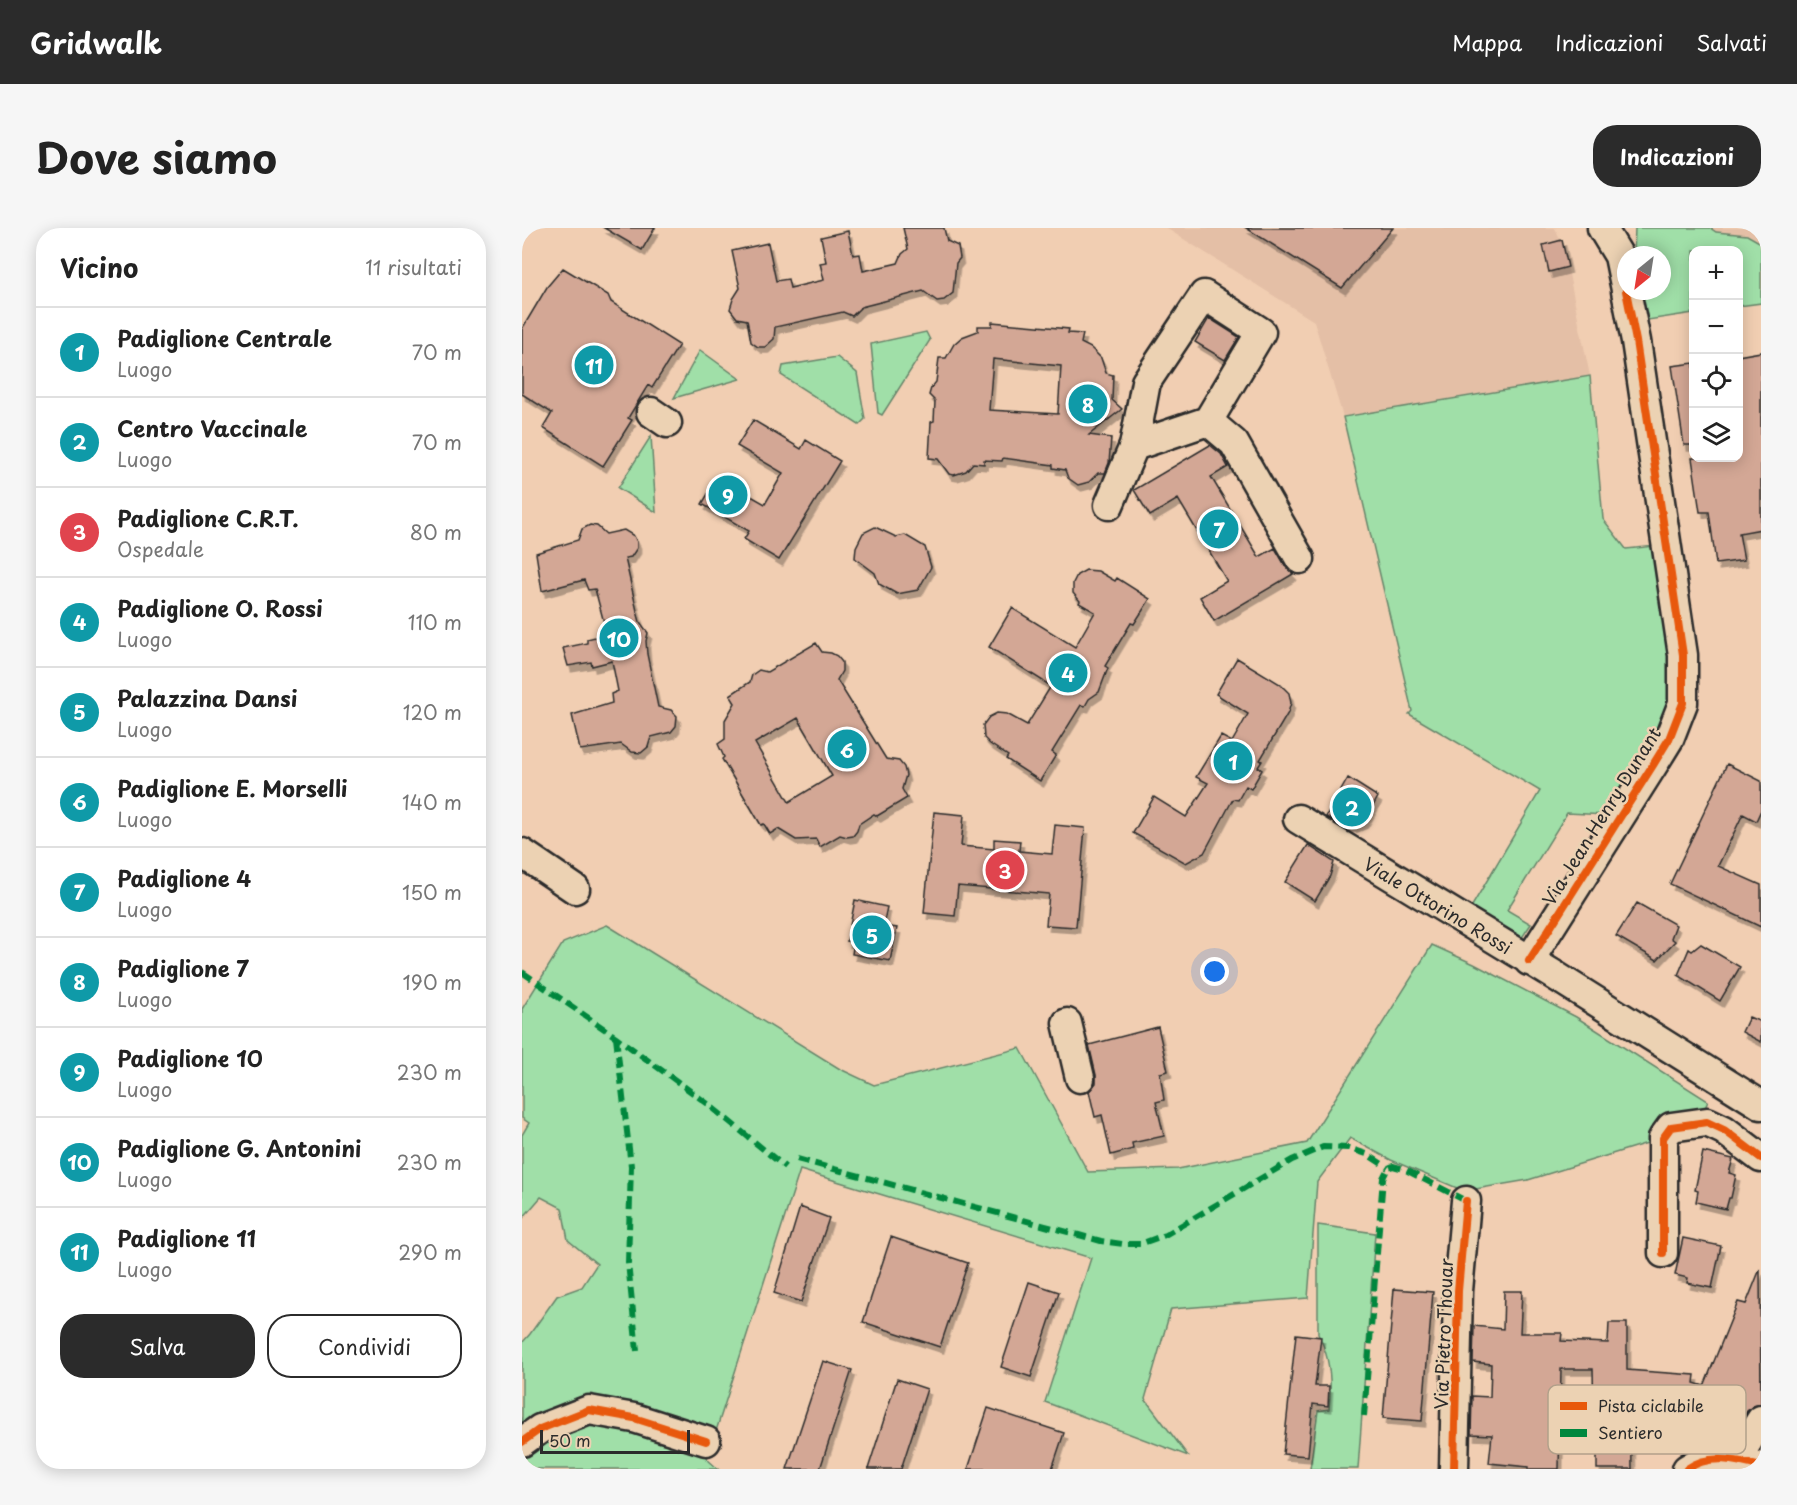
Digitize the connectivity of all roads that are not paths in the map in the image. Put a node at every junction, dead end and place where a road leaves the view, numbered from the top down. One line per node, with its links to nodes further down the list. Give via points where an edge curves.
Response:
1 (1602, 228): 2 (street, Via Jean Henry Dunant)
2 (1617, 253)
3 (1628, 300): 11 (street, Via Jean Henry Dunant, via 1683,656 1683,703 1669,739)
4 (1208, 421): 5 (street); 5 (street, via 1261,332 1204,295 1146,382); 7 (street, via 1234,443)
5 (1134, 446): 6 (street)
6 (1109, 505)
7 (1300, 559)
8 (1298, 819): 11 (street, Viale Ottorino Rossi)
9 (522, 853): 10 (street)
10 (575, 889)
11 (1529, 961): 14 (street, Viale Ottorino Rossi)
12 (1067, 1023): 13 (street)
13 (1080, 1078)
14 (1761, 1105)
15 (1760, 1157): 17 (street, via 1707,1122 1671,1127 1663,1138)
16 (1466, 1201): 22 (street, Via Pietro Thouar, via 1458,1291)
17 (1663, 1253)
18 (1761, 1420): 21 (street)
19 (522, 1442): 20 (street, via 540,1429 589,1410 634,1419)
20 (706, 1442)
21 (1749, 1463): 23 (street, via 1713,1459)
22 (1454, 1469)
23 (1687, 1469)

